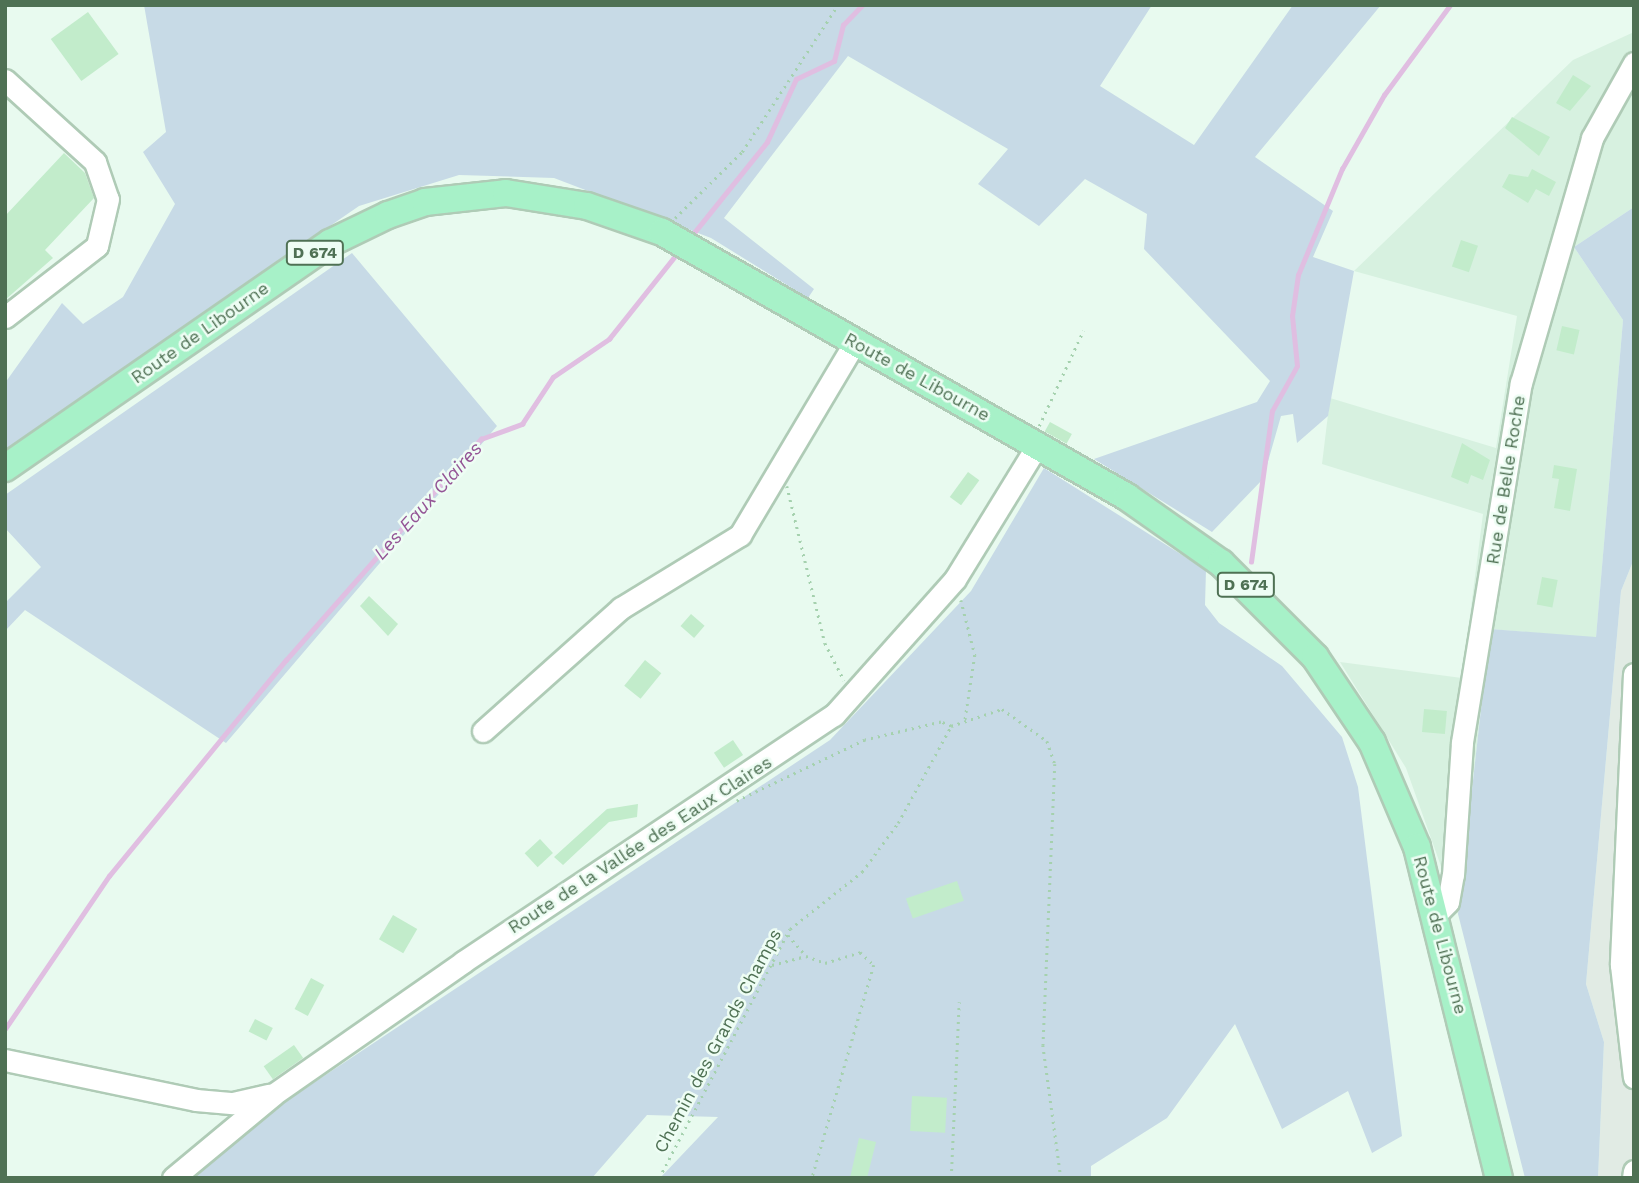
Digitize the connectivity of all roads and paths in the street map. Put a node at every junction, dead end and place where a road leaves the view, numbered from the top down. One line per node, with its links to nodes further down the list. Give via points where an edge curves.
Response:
1 (838, 5): 4 (path, via 743,152)
2 (1634, 63): 18 (street, Rue de Belle Roche, via 1592,138 1521,383 1462,742 1448,901)
3 (5, 80): 5 (street, via 95,162 108,199 97,246)
4 (676, 241): 7 (main road, Route de Libourne / D 674); 9 (main road, Route de Libourne / D 674, via 587,206 506,192 425,202 330,243)
5 (5, 317)
6 (1083, 331): 8 (path)
7 (855, 342): 8 (main road, Route de Libourne / D 674); 10 (street)
8 (1035, 442): 11 (street, Route de la Vallée des Eaux Claires, via 1009,499); 18 (main road, Route de Libourne / D 674, via 1221,564 1315,657 1394,786)
9 (5, 468)
10 (777, 474): 13 (path, via 789,489 825,643); 16 (street, via 725,550 621,608)
11 (952, 583): 13 (street, Route de la Vallée des Eaux Claires); 14 (path, via 975,655)
12 (1634, 674): 24 (street, via 1621,965)
13 (852, 695): 17 (street, Route de la Vallée des Eaux Claires)
14 (965, 721): 15 (path); 32 (path, via 1002,709 1047,741 1055,764 1043,1045)
15 (951, 726): 17 (path, via 941,722 865,740 742,802); 19 (path, Chemin des Grands Champs, via 898,823 862,872)
16 (483, 731)
17 (717, 795): 25 (street, Route de la Vallée des Eaux Claires, via 274,1094)
18 (1438, 912): 27 (main road, Route de Libourne / D 674)
19 (787, 935): 20 (path); 21 (path, Chemin des Grands Champs)
20 (806, 956): 21 (path); 30 (path, via 825,963 860,952 874,965)
21 (771, 965): 29 (path, Chemin des Grands Champs)
22 (959, 1002): 31 (path)
23 (5, 1060): 25 (street)
24 (1634, 1077)
25 (238, 1111): 28 (street)
26 (1634, 1171): 33 (street)
27 (1499, 1174)
28 (173, 1178)
29 (659, 1178)
30 (812, 1178)
31 (951, 1178)
32 (1061, 1178)
33 (1633, 1178)

